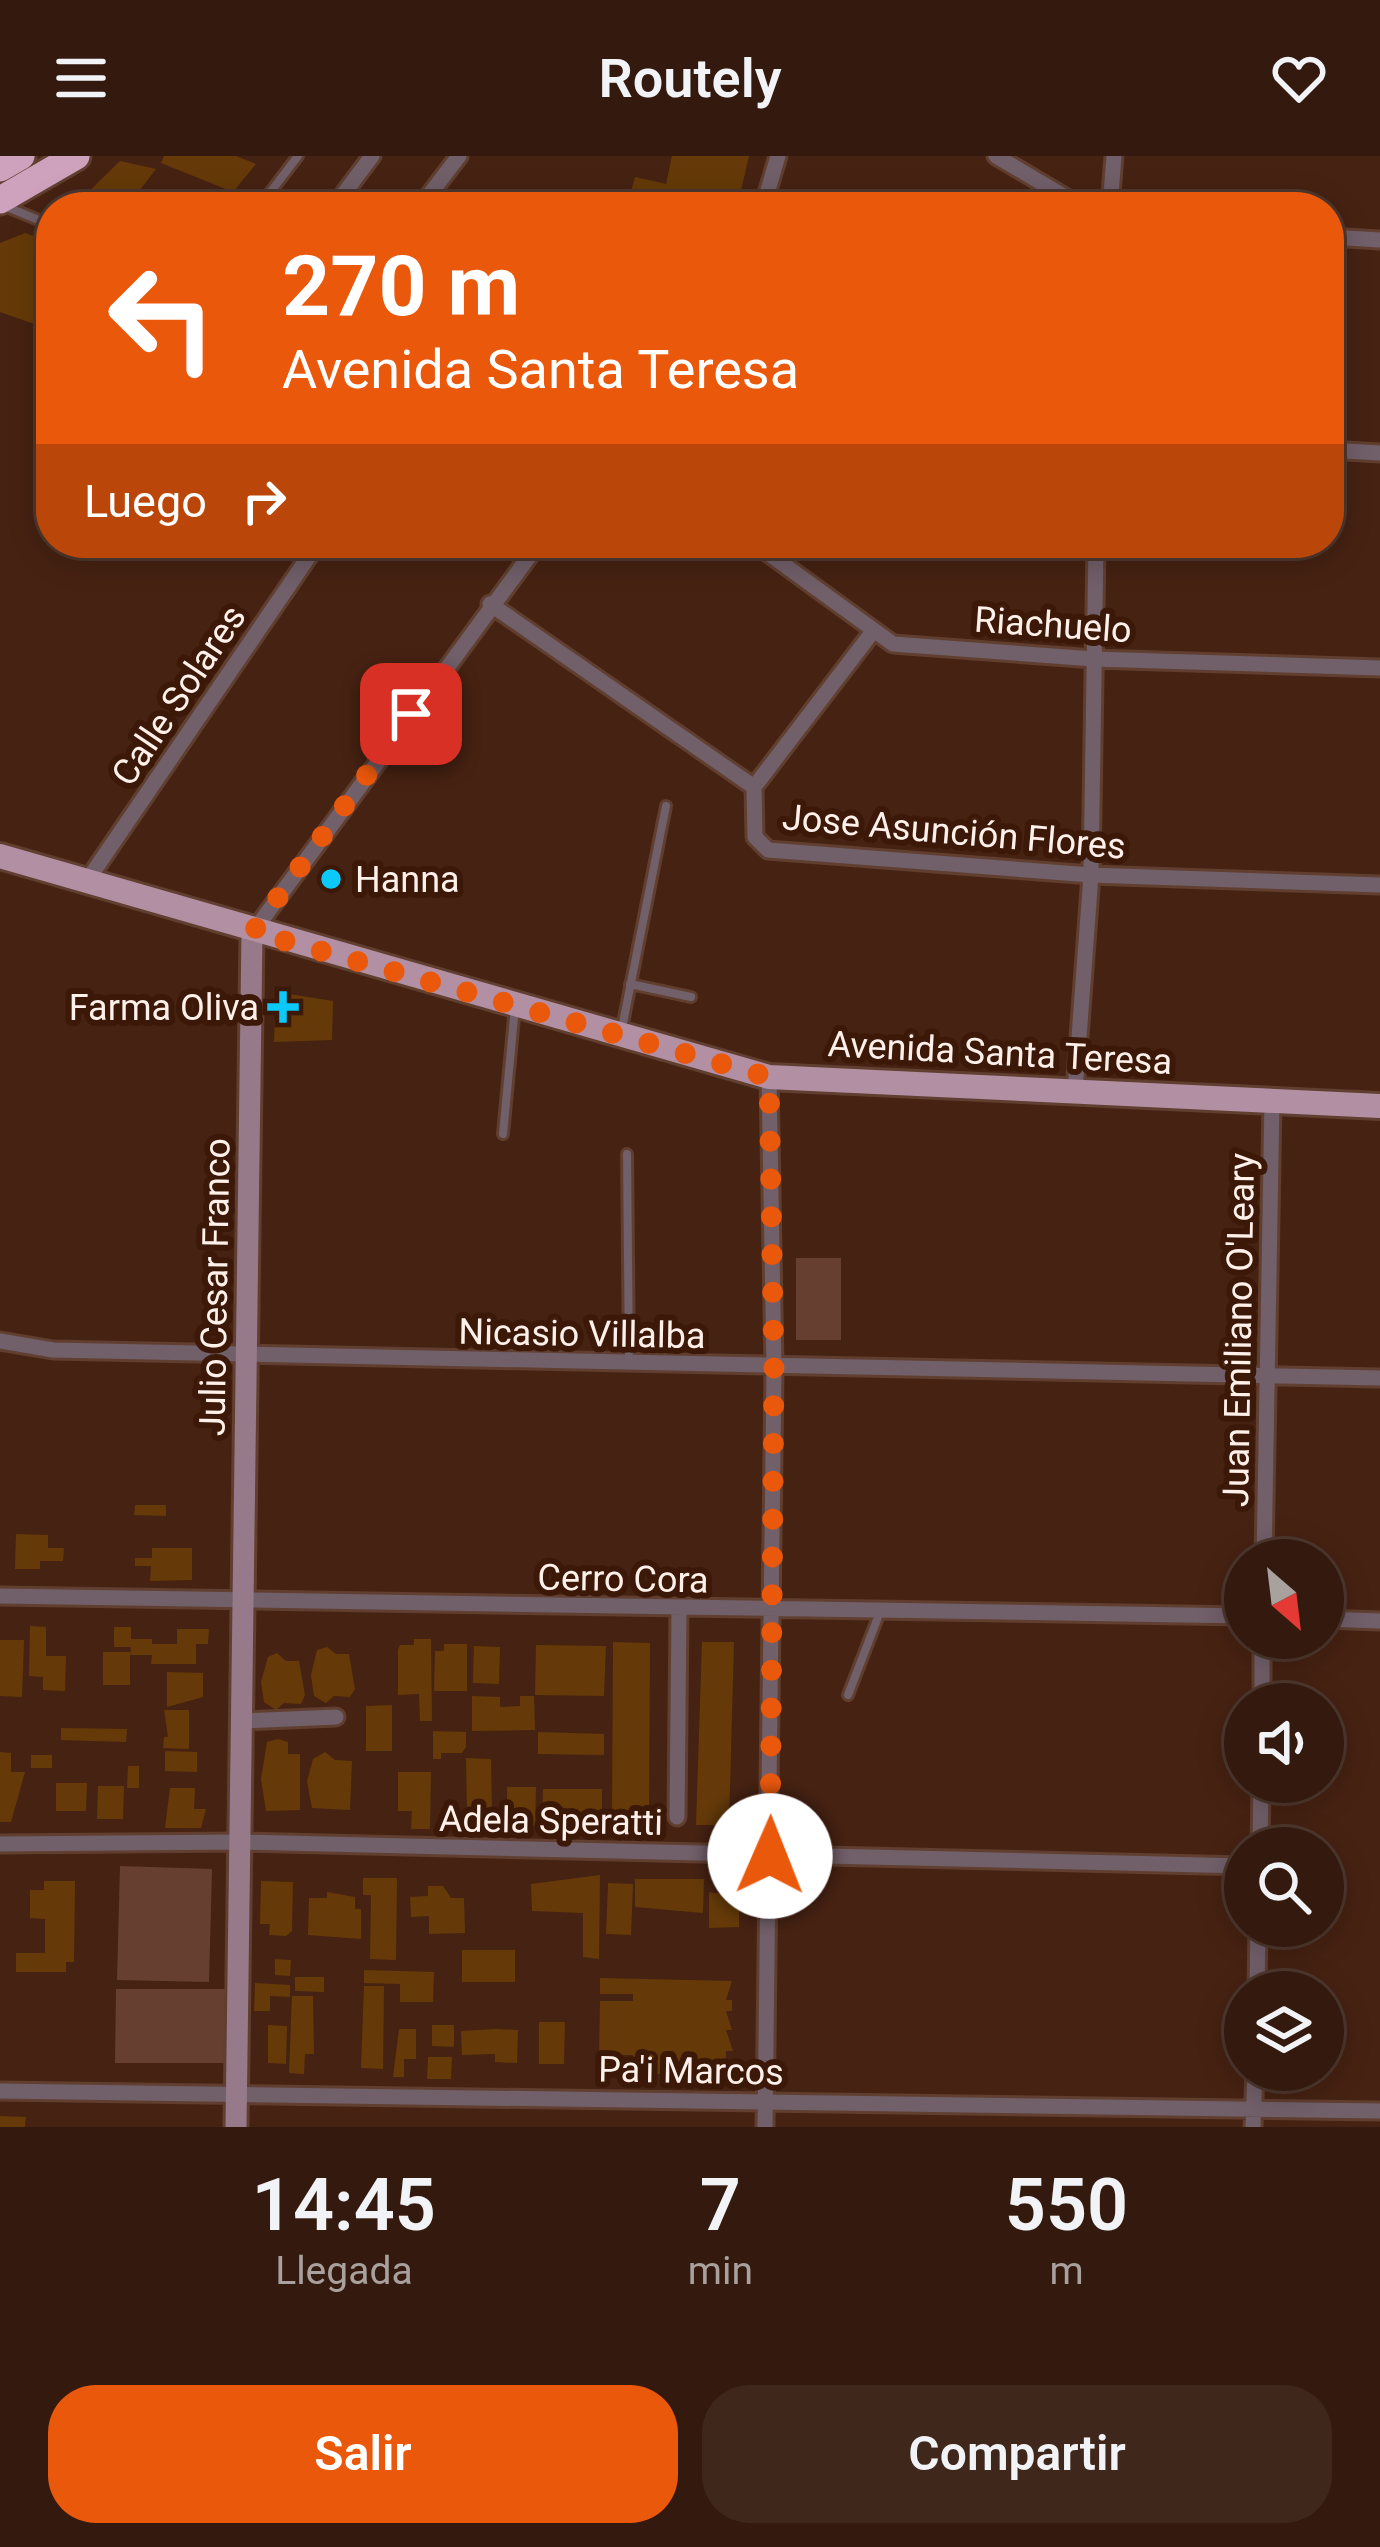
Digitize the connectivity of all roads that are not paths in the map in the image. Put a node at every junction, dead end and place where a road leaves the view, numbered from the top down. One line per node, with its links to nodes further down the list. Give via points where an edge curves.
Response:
1 (21, 156): 9 (highway)
2 (76, 156): 16 (highway)
3 (298, 156): 10 (lane)
4 (372, 156): 11 (street)
5 (459, 156): 12 (street)
6 (778, 156): 13 (street)
7 (995, 156): 14 (street)
8 (1114, 156): 15 (street)
9 (0, 168)
10 (270, 192)
11 (345, 192)
12 (431, 192)
13 (767, 192)
14 (1056, 192)
15 (1112, 192)
16 (0, 202): 17 (lane)
17 (36, 218)
18 (1344, 237): 19 (street)
19 (1380, 239)
20 (1344, 451): 21 (street)
21 (1380, 453)
22 (308, 558): 34 (street, Calle Solares)
23 (527, 558): 26 (street)
24 (775, 558): 27 (street, Riachuelo)
25 (1096, 558): 28 (street)
26 (490, 604): 30 (street, Jose Asunción Flores); 36 (street)
27 (874, 630): 28 (street, Riachuelo, via 893,644); 30 (street)
28 (1094, 659): 29 (street, Riachuelo); 33 (street)
29 (1380, 668)
30 (754, 787): 33 (street, Jose Asunción Flores, via 755,837 768,850)
31 (666, 806): 37 (lane)
32 (0, 856): 34 (main road, Avenida Santa Teresa)
33 (1091, 875): 35 (street, Jose Asunción Flores); 42 (street)
34 (87, 881): 36 (main road, Avenida Santa Teresa)
35 (1380, 885)
36 (253, 932): 39 (main road, Avenida Santa Teresa); 48 (street, Julio Cesar Franco)
37 (630, 984): 38 (lane); 40 (lane)
38 (691, 997)
39 (515, 1006): 40 (main road, Avenida Santa Teresa); 45 (lane)
40 (620, 1036): 41 (main road, Avenida Santa Teresa)
41 (769, 1077): 42 (main road, Avenida Santa Teresa); 50 (street)
42 (1075, 1091): 43 (main road, Avenida Santa Teresa)
43 (1272, 1101): 44 (main road, Avenida Santa Teresa); 51 (street, Juan Emiliano O'Leary)
44 (1380, 1106)
45 (503, 1134)
46 (627, 1154): 49 (lane)
47 (0, 1341): 48 (street, Nicasio Villalba, via 53,1351)
48 (247, 1355): 49 (street, Nicasio Villalba); 55 (street, Julio Cesar Franco)
49 (629, 1364): 50 (street, Nicasio Villalba)
50 (774, 1368): 51 (street, Nicasio Villalba); 57 (street)
51 (1269, 1376): 52 (street, Nicasio Villalba); 53 (street, Juan Emiliano O'Leary)
52 (1380, 1378)
53 (1265, 1539)
54 (0, 1597): 55 (street, Cerro Cora)
55 (243, 1598): 56 (street, Cerro Cora); 64 (street, Julio Cesar Franco)
56 (679, 1609): 57 (street, Cerro Cora); 65 (street)
57 (772, 1611): 58 (street, Cerro Cora); 68 (street)
58 (880, 1612): 59 (street, Cerro Cora); 62 (lane)
59 (1224, 1616)
60 (1344, 1620): 61 (street)
61 (1380, 1621)
62 (848, 1695)
63 (336, 1717): 64 (street)
64 (241, 1721): 66 (street, Julio Cesar Franco)
65 (677, 1816)
66 (239, 1843): 67 (street, Adela Speratti); 68 (street, Adela Speratti); 72 (street, Julio Cesar Franco)
67 (0, 1844)
68 (770, 1856): 69 (street, Adela Speratti); 73 (street)
69 (1224, 1866)
70 (0, 2091): 72 (street, Pa'i Marcos)
71 (1254, 2091): 74 (street)
72 (236, 2092): 73 (street, Pa'i Marcos); 76 (street, Julio Cesar Franco)
73 (765, 2102): 74 (street, Pa'i Marcos); 77 (street)
74 (1254, 2109): 75 (street, Pa'i Marcos); 78 (street)
75 (1380, 2111)
76 (236, 2127)
77 (765, 2127)
78 (1253, 2127)

